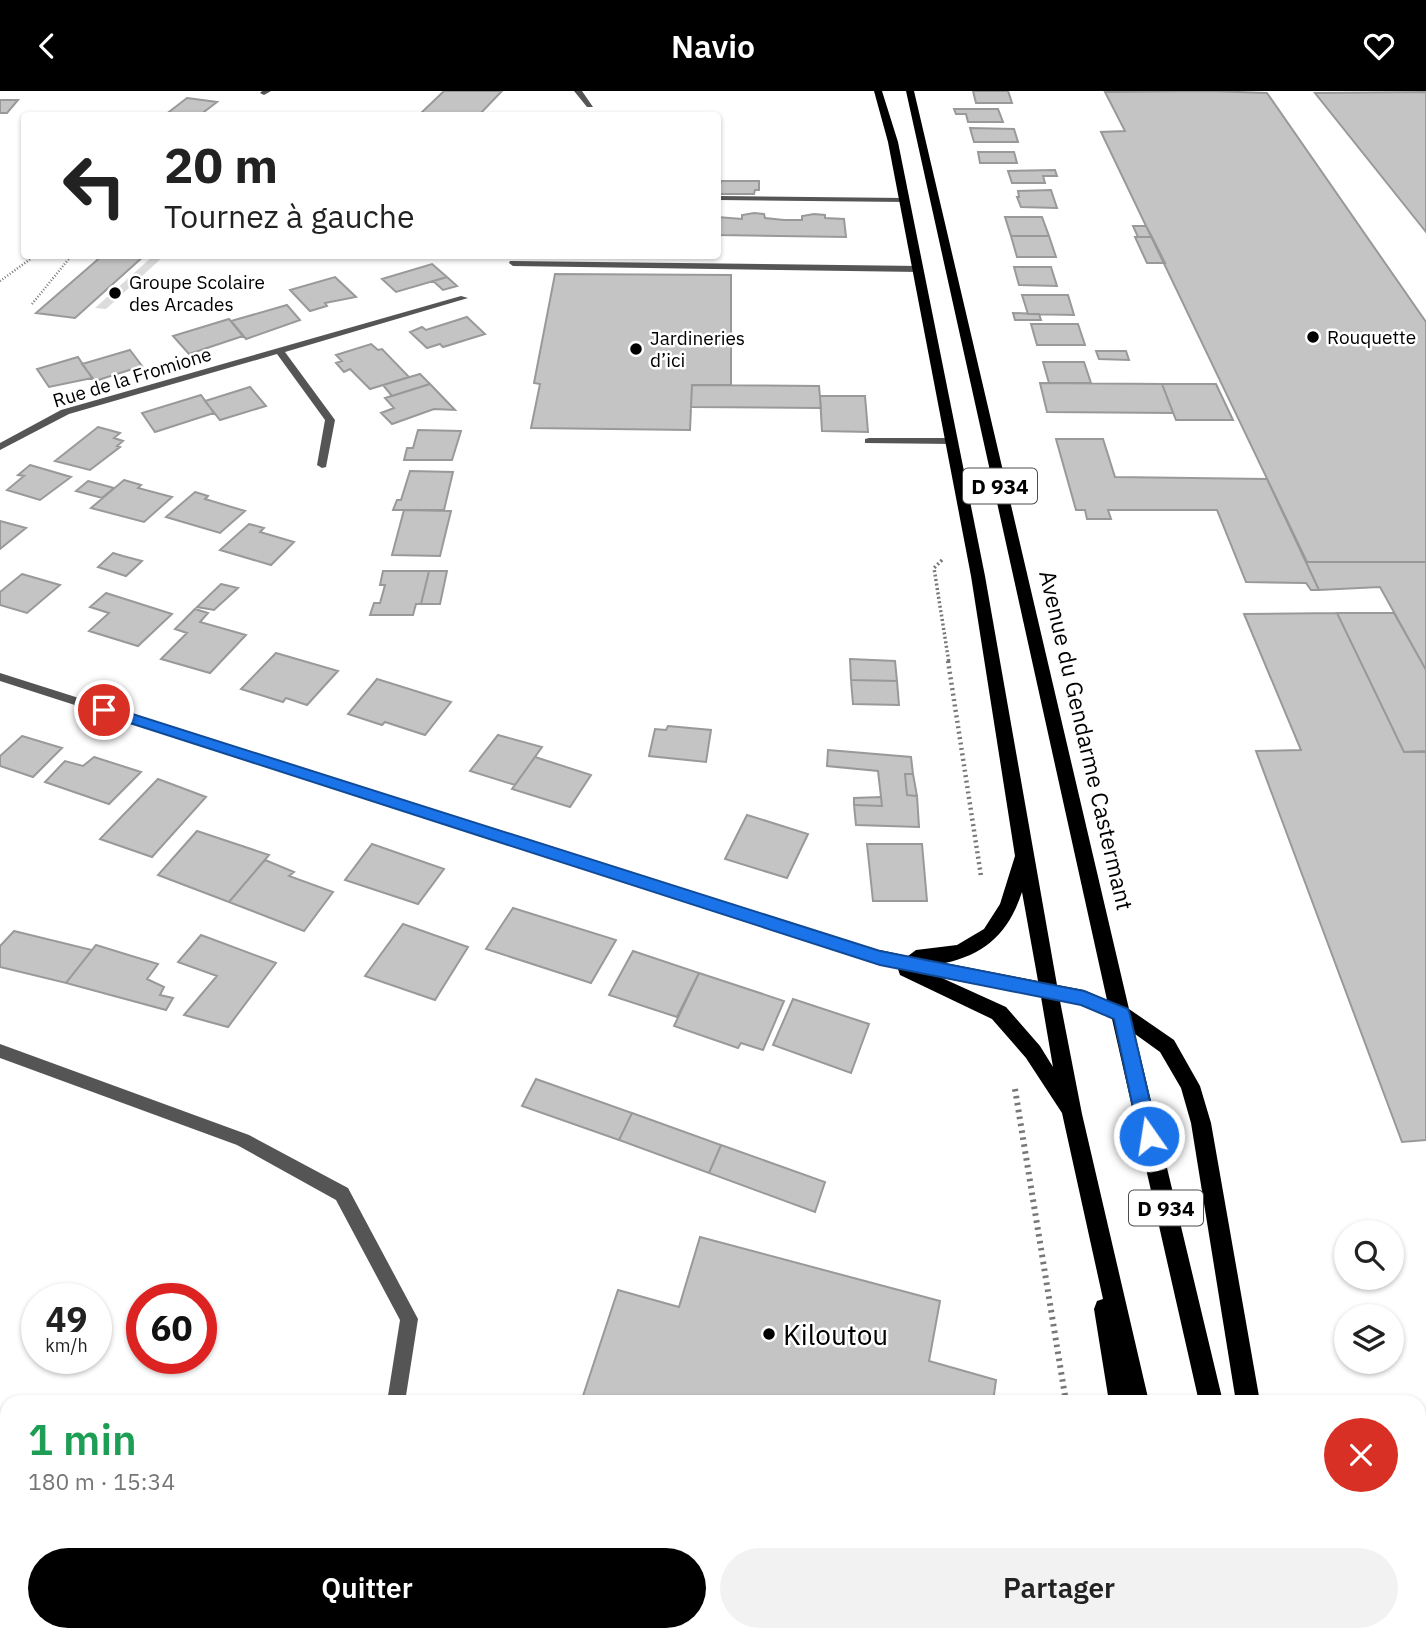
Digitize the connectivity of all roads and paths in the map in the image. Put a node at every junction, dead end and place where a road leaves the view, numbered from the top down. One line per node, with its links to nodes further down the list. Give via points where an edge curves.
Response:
1 (578, 91): 4 (street)
2 (878, 91): 6 (main road, D 934)
3 (910, 91): 25 (main road, Avenue du Gendarme Castermant / D 934)
4 (590, 105)
5 (721, 198): 6 (street)
6 (905, 200): 10 (main road, D 934)
7 (30, 259): 11 (path)
8 (69, 259): 13 (path)
9 (513, 263): 10 (street)
10 (919, 269): 15 (main road, D 934)
11 (0, 281)
12 (464, 298): 14 (street, Rue de la Fromione)
13 (32, 304)
14 (280, 352): 17 (street, Rue de la Fromione, via 65,412); 18 (street, via 330,420)
15 (952, 441): 16 (street); 21 (main road, D 934)
16 (869, 442)
17 (0, 447)
18 (322, 465)
19 (948, 554): 22 (path, via 934,569)
20 (0, 677): 23 (street)
21 (1023, 851): 23 (main road, via 1012,897 986,940 956,954 933,958); 24 (main road, D 934)
22 (981, 878)
23 (880, 958): 24 (main road); 28 (main road, via 999,1013 1033,1052)
24 (1048, 990): 25 (main road, via 1084,998); 28 (main road, D 934)
25 (1122, 1015): 33 (main road, Avenue du Gendarme Castermant / D 934); 34 (main road, via 1167,1047 1189,1086 1203,1136)
26 (0, 1051): 29 (street, via 243,1140 342,1194 409,1319)
27 (1013, 1080): 30 (path)
28 (1072, 1114): 31 (main road); 32 (main road, D 934)
29 (397, 1395)
30 (1065, 1395)
31 (1120, 1395)
32 (1135, 1395)
33 (1209, 1395)
34 (1247, 1395)

